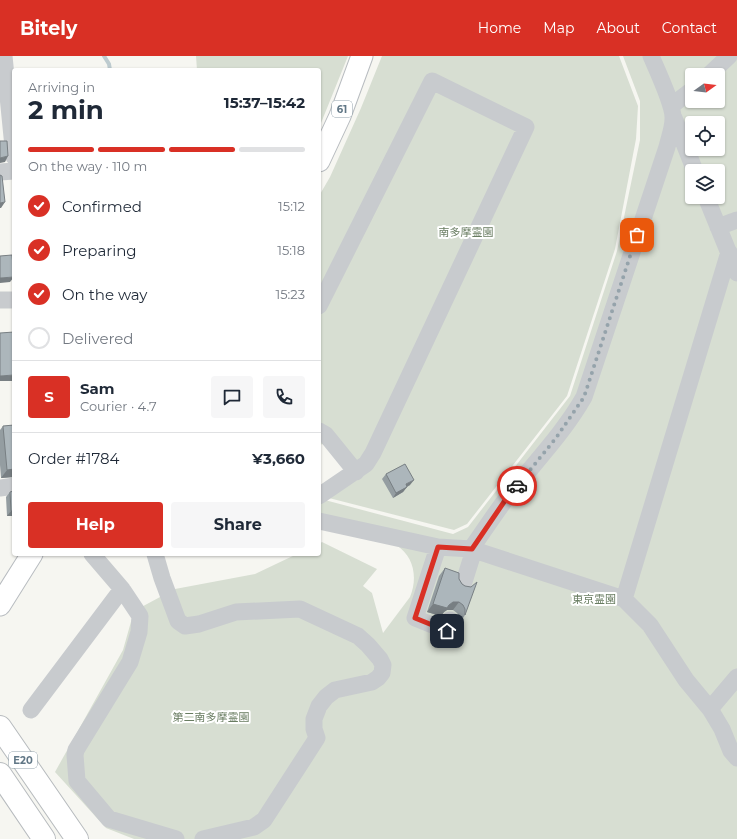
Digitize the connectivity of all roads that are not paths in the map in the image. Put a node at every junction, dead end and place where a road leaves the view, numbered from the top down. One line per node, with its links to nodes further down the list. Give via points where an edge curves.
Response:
1 (362, 56): 10 (main road, 61, via 340,116)
2 (652, 56): 7 (street)
3 (729, 56): 5 (street)
4 (3, 62): 8 (street)
5 (716, 68)
6 (685, 98): 7 (street)
7 (672, 112): 11 (street); 29 (street, via 667,147 584,397 556,438 506,499)
8 (6, 134): 9 (street)
9 (12, 151)
10 (321, 157)
11 (692, 164)
12 (12, 171): 13 (street)
13 (0, 172)
14 (709, 204): 16 (street)
15 (737, 220): 16 (street)
16 (718, 227): 17 (street)
17 (729, 252): 18 (street); 35 (street)
18 (737, 273)
19 (0, 300): 20 (street)
20 (12, 300)
21 (321, 302): 23 (street, via 432,81 526,127 373,453 366,464)
22 (321, 432): 23 (street)
23 (356, 472): 26 (street)
24 (12, 486): 25 (street)
25 (0, 488)
26 (321, 495)
27 (321, 521): 28 (street)
28 (438, 547): 29 (street); 37 (street, via 415,618 447,631)
29 (473, 550): 33 (street); 35 (street)
30 (31, 556): 36 (main road)
31 (94, 556): 34 (street)
32 (156, 556): 47 (street, via 178,621 185,626 236,612 300,609 358,636 383,665 382,673 372,682 336,690 319,706 314,719 316,738 264,820 254,827)
33 (463, 585)
34 (122, 589): 40 (street); 46 (street, via 140,616 139,632 130,662 76,750 74,755 77,781 109,819)
35 (624, 599): 39 (street, via 650,625 686,680)
36 (0, 605)
37 (450, 620)
38 (737, 677): 39 (street)
39 (710, 709): 42 (street)
40 (30, 710)
41 (0, 727): 45 (highway, E20)
42 (737, 758)
43 (0, 774): 44 (highway, E20)
44 (44, 839)
45 (77, 839)
46 (176, 839)
47 (203, 839)

